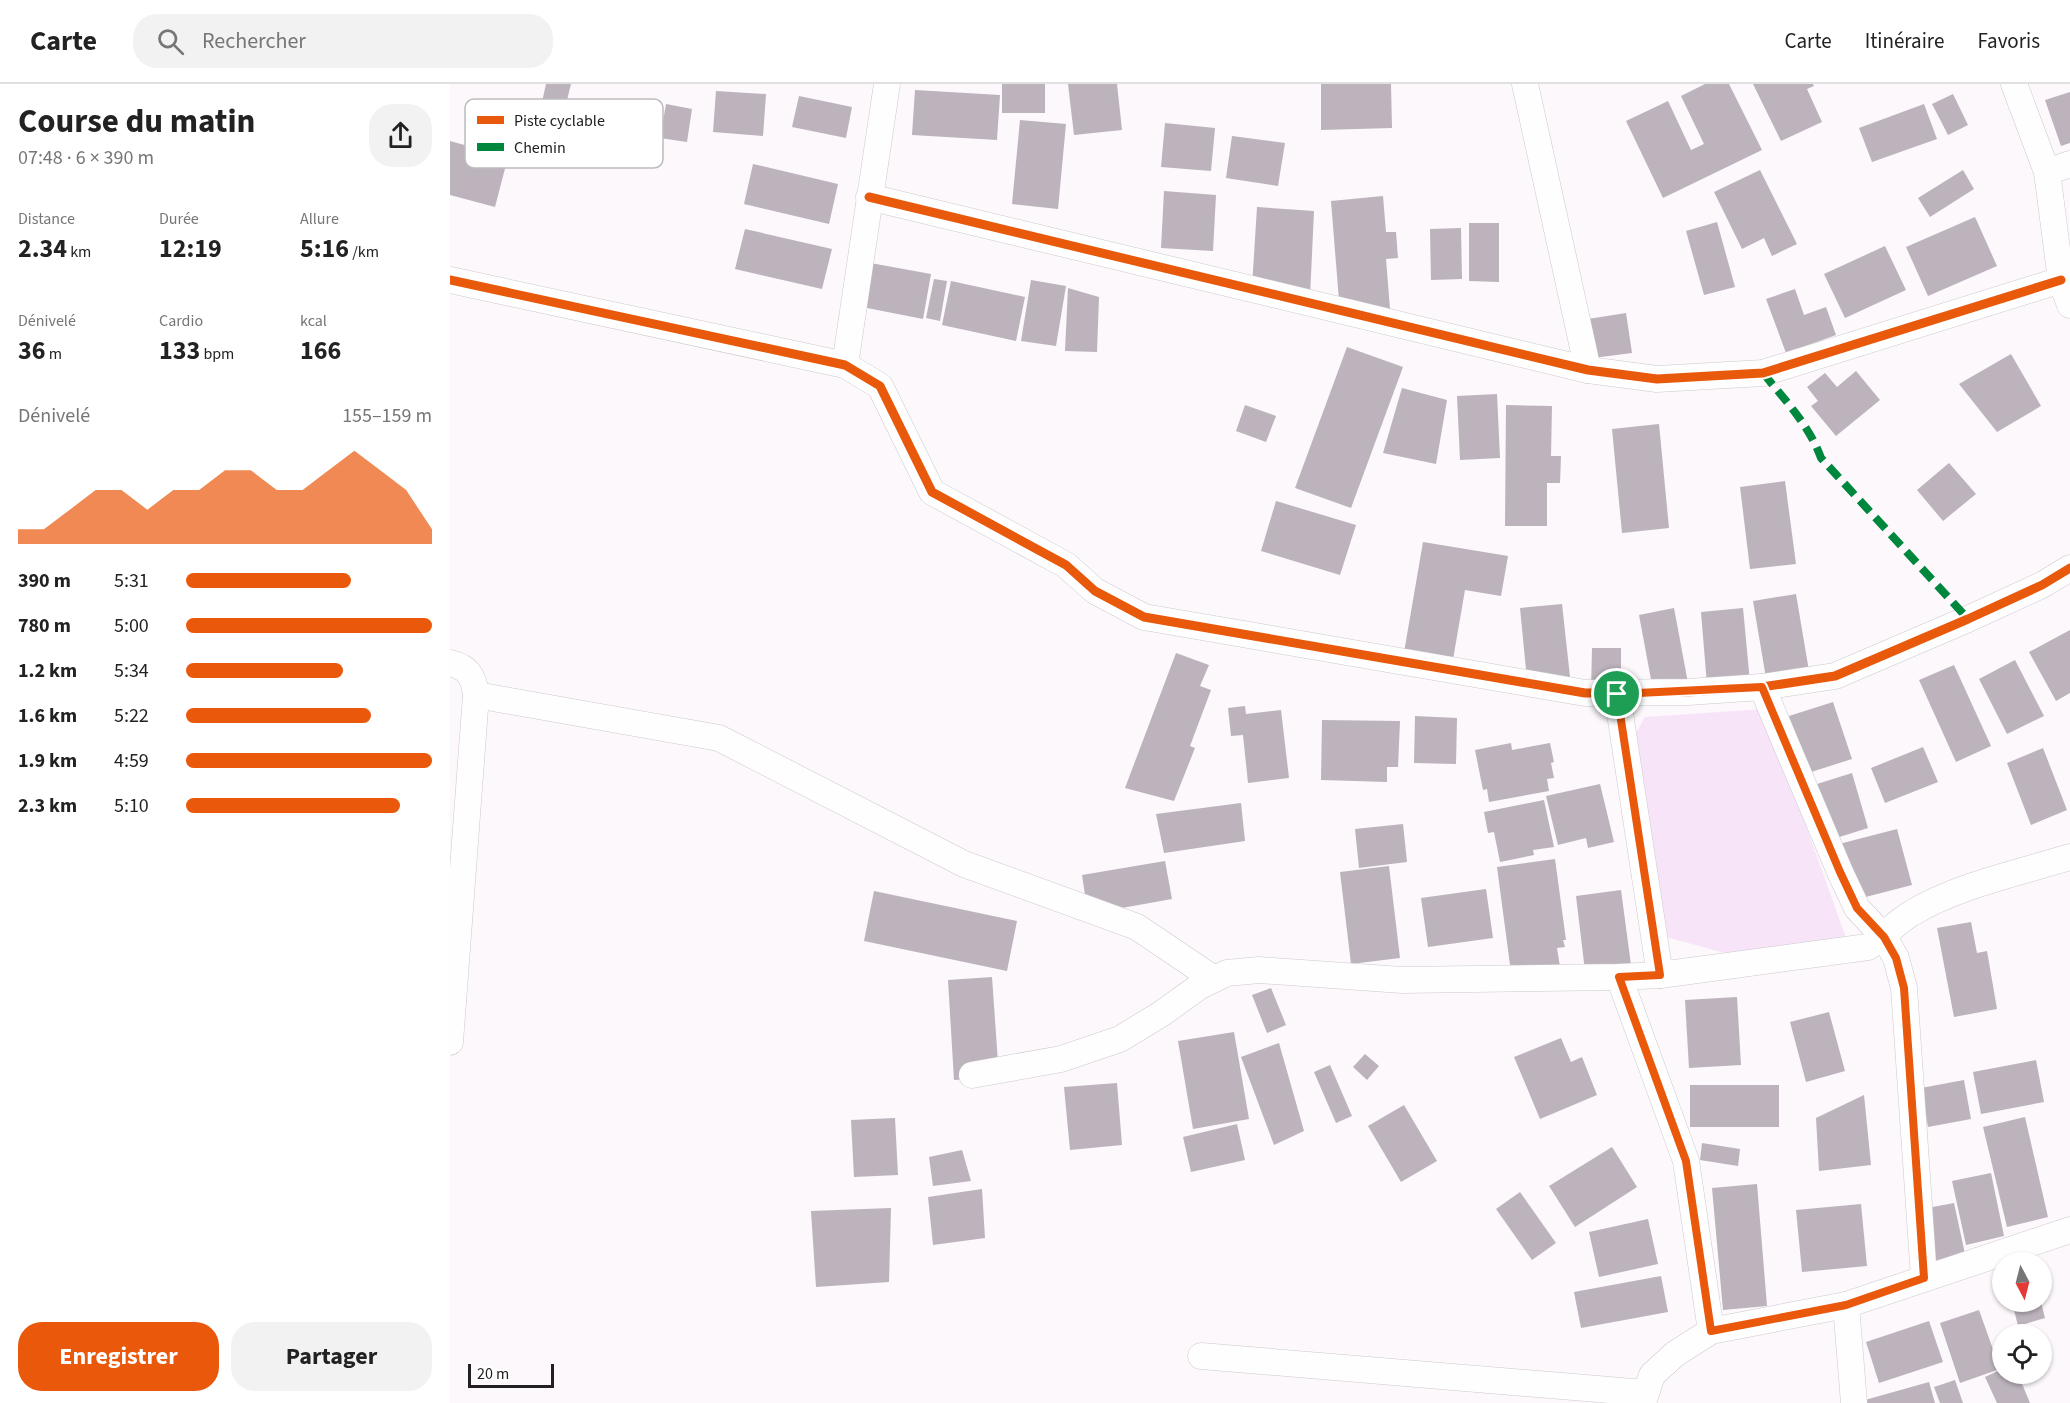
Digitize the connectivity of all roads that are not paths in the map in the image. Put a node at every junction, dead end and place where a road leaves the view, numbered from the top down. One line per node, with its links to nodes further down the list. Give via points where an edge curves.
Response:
1 (887, 84): 5 (street)
2 (1525, 84): 10 (street)
3 (2014, 84): 4 (street)
4 (2058, 168): 7 (street)
5 (869, 197): 9 (street); 10 (street)
6 (450, 280): 9 (street)
7 (2061, 280): 8 (street); 10 (street, via 1762,373 1657,379)
8 (2070, 305)
9 (845, 365): 14 (street, via 880,386 932,492 1065,565 1095,591 1144,617 1585,693)
10 (1588, 370)
11 (2070, 568): 13 (street, via 1978,615 1835,676)
12 (450, 663): 15 (street, via 470,672)
13 (1762, 687): 14 (street); 17 (street, via 1857,908)
14 (1617, 694): 18 (street)
15 (476, 695): 20 (street, via 719,738 964,864 1137,927); 21 (street)
16 (2070, 857): 17 (street, via 1947,896 1910,914)
17 (1884, 937): 18 (street, via 1868,947); 24 (street, via 1896,958 1904,988)
18 (1660, 975): 19 (street)
19 (1619, 977): 20 (street, via 1402,980 1259,970 1227,973); 26 (street, via 1686,1161)
20 (1214, 979): 22 (street, via 1120,1038 1061,1059)
21 (450, 1042)
22 (972, 1075)
23 (2070, 1230): 24 (street)
24 (1924, 1278): 25 (street)
25 (1846, 1305): 26 (street); 29 (street)
26 (1711, 1331): 28 (street, via 1675,1354 1652,1375)
27 (1201, 1356): 28 (street)
28 (1644, 1398)
29 (1854, 1403)

